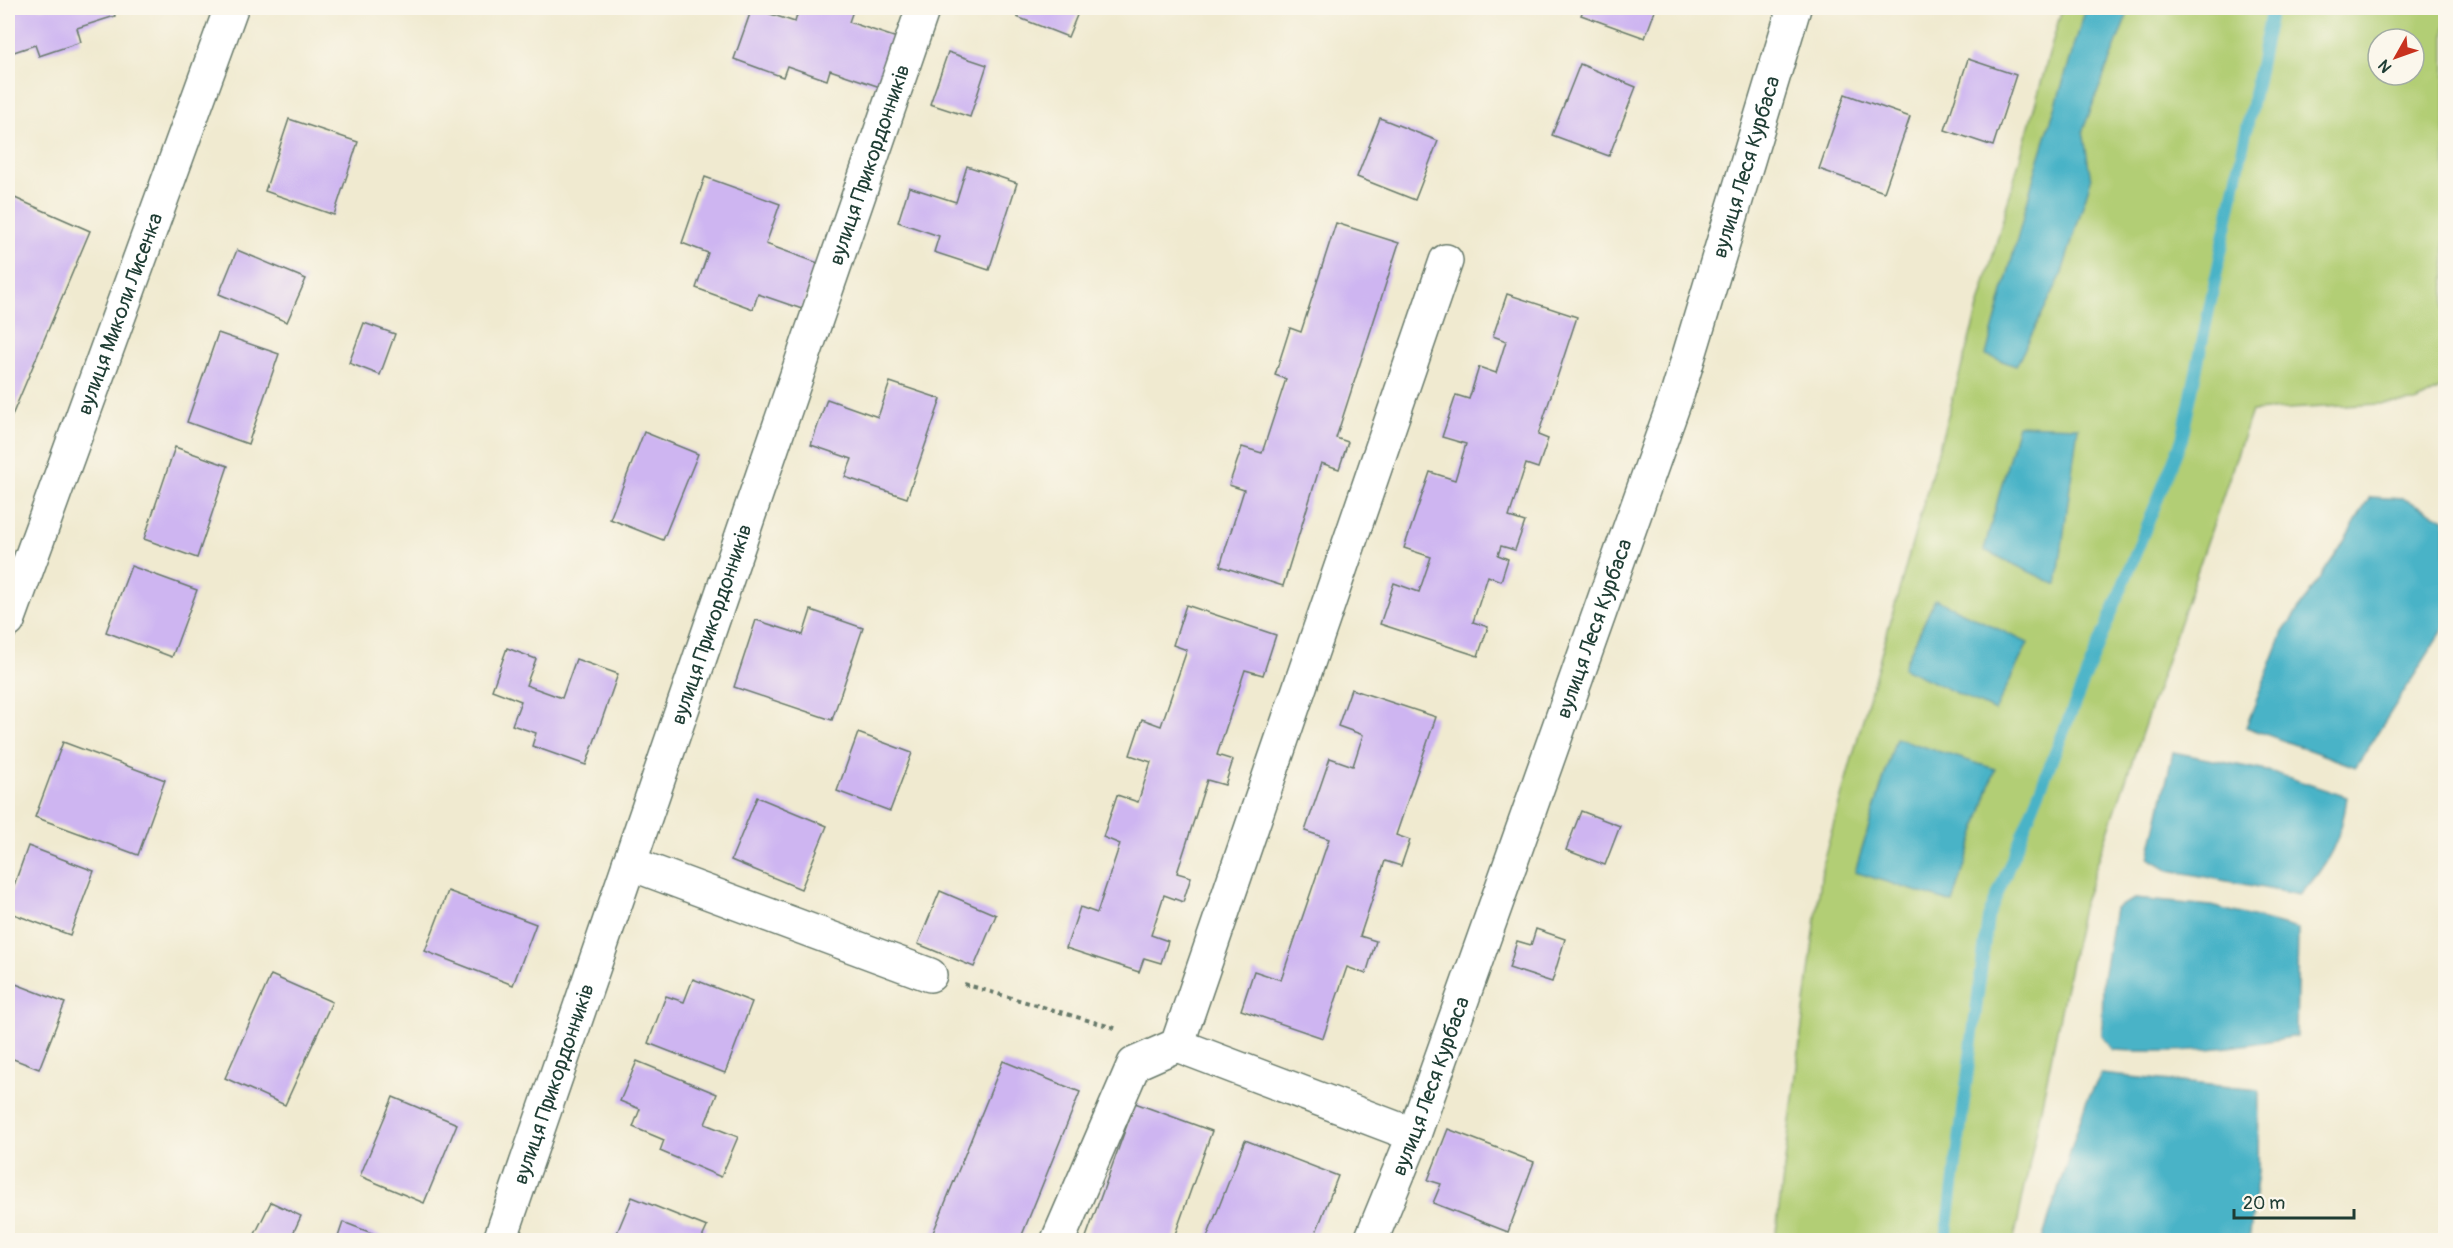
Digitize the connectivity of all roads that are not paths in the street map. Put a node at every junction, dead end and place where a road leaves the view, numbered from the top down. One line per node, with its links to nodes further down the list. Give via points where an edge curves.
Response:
1 (231, 8): 5 (street, вулиця Миколи Лисенка)
2 (923, 8): 7 (street, вулиця Прикордонників)
3 (1794, 8): 10 (street, вулиця Леся Курбаса, via 1678,392)
4 (1446, 261): 9 (street)
5 (15, 585): 6 (street, вулиця Миколи Лисенка)
6 (8, 621)
7 (629, 863): 8 (street); 11 (street, вулиця Прикордонників)
8 (930, 975)
9 (1177, 1046): 10 (street); 12 (street, via 1134,1064)
10 (1414, 1135): 13 (street, вулиця Леся Курбаса)
11 (500, 1240)
12 (1058, 1240)
13 (1371, 1240)

